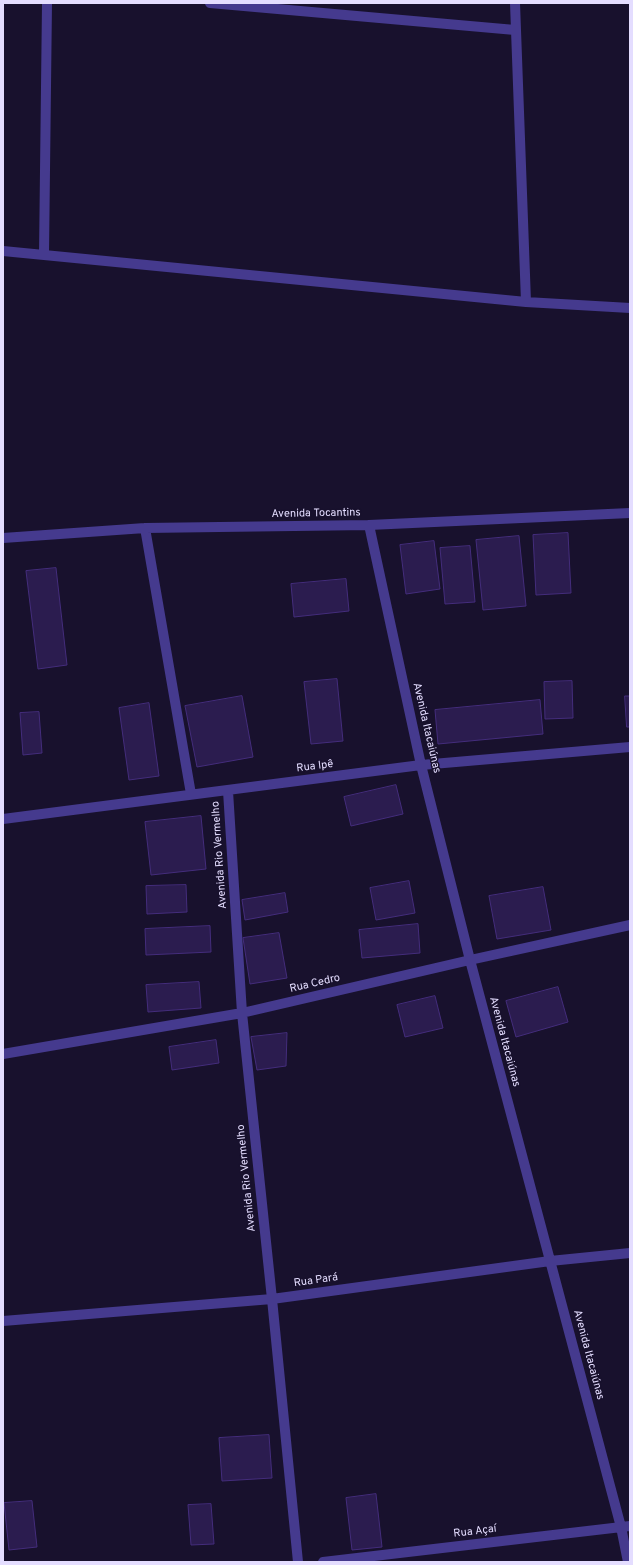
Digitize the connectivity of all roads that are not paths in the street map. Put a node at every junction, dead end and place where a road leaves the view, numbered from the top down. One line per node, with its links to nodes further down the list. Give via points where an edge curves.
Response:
1 (47, 3): 6 (street)
2 (210, 3): 4 (street)
3 (515, 3): 4 (street)
4 (515, 30): 7 (street)
5 (3, 251): 6 (street)
6 (44, 254): 7 (street)
7 (526, 302): 8 (street)
8 (630, 308)
9 (630, 513): 10 (street, Avenida Tocantins)
10 (369, 525): 11 (street, Avenida Tocantins); 14 (street, Avenida Itacaiúnas)
11 (145, 528): 12 (street, Avenida Tocantins); 16 (street)
12 (3, 538)
13 (630, 747): 14 (street, Rua Ipê)
14 (421, 766): 15 (street, Rua Ipê); 19 (street, Avenida Itacaiúnas)
15 (228, 791): 16 (street, Rua Ipê); 20 (street, Avenida Rio Vermelho)
16 (191, 794): 17 (street, Rua Ipê)
17 (3, 819)
18 (630, 925): 19 (street, Rua Cedro)
19 (470, 960): 20 (street, Rua Cedro); 23 (street, Avenida Itacaiúnas)
20 (242, 1013): 21 (street, Rua Cedro); 24 (street, Avenida Rio Vermelho)
21 (3, 1054)
22 (630, 1253): 23 (street, Rua Pará)
23 (550, 1261): 24 (street, Rua Pará); 26 (street, Avenida Itacaiúnas)
24 (272, 1299): 25 (street, Rua Pará); 27 (street, Avenida Rio Vermelho)
25 (3, 1321)
26 (625, 1527): 28 (street, Rua Açaí); 29 (street, Avenida Itacaiúnas)
27 (298, 1562)
28 (323, 1562)
29 (628, 1562)

